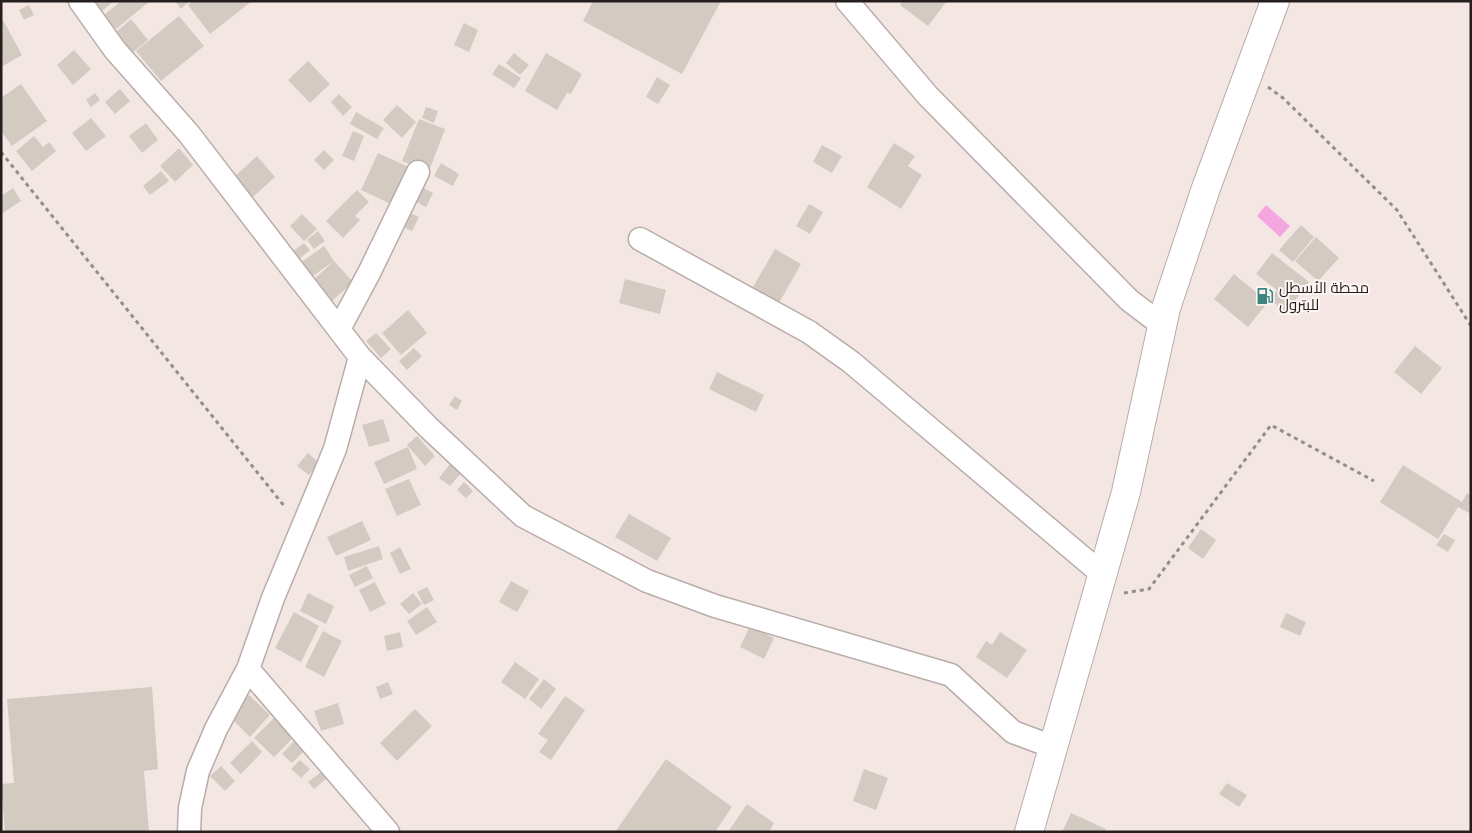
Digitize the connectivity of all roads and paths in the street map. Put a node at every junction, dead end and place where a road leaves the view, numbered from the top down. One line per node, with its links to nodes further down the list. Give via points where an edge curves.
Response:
1 (80, 1): 10 (street, via 115,50 189,134)
2 (847, 1): 8 (street, via 928,96 1129,300)
3 (1275, 1): 4 (street)
4 (1248, 72): 8 (street); 9 (path, via 1283,98 1397,210)
5 (1, 152): 13 (path)
6 (418, 172): 10 (street)
7 (640, 239): 14 (street, via 809,332 851,362)
8 (1162, 325): 14 (street, via 1126,492)
9 (1471, 326)
10 (339, 329): 11 (street)
11 (360, 357): 13 (street, via 335,449); 16 (street, via 429,428 523,516 647,581 715,606 951,675 1013,732)
12 (1374, 481): 14 (path, via 1271,425 1149,589)
13 (302, 528): 15 (street)
14 (1099, 585): 16 (street)
15 (248, 669): 17 (street, via 198,771 190,808); 18 (street)
16 (1053, 747): 19 (street)
17 (189, 832)
18 (388, 832)
19 (1029, 832)

